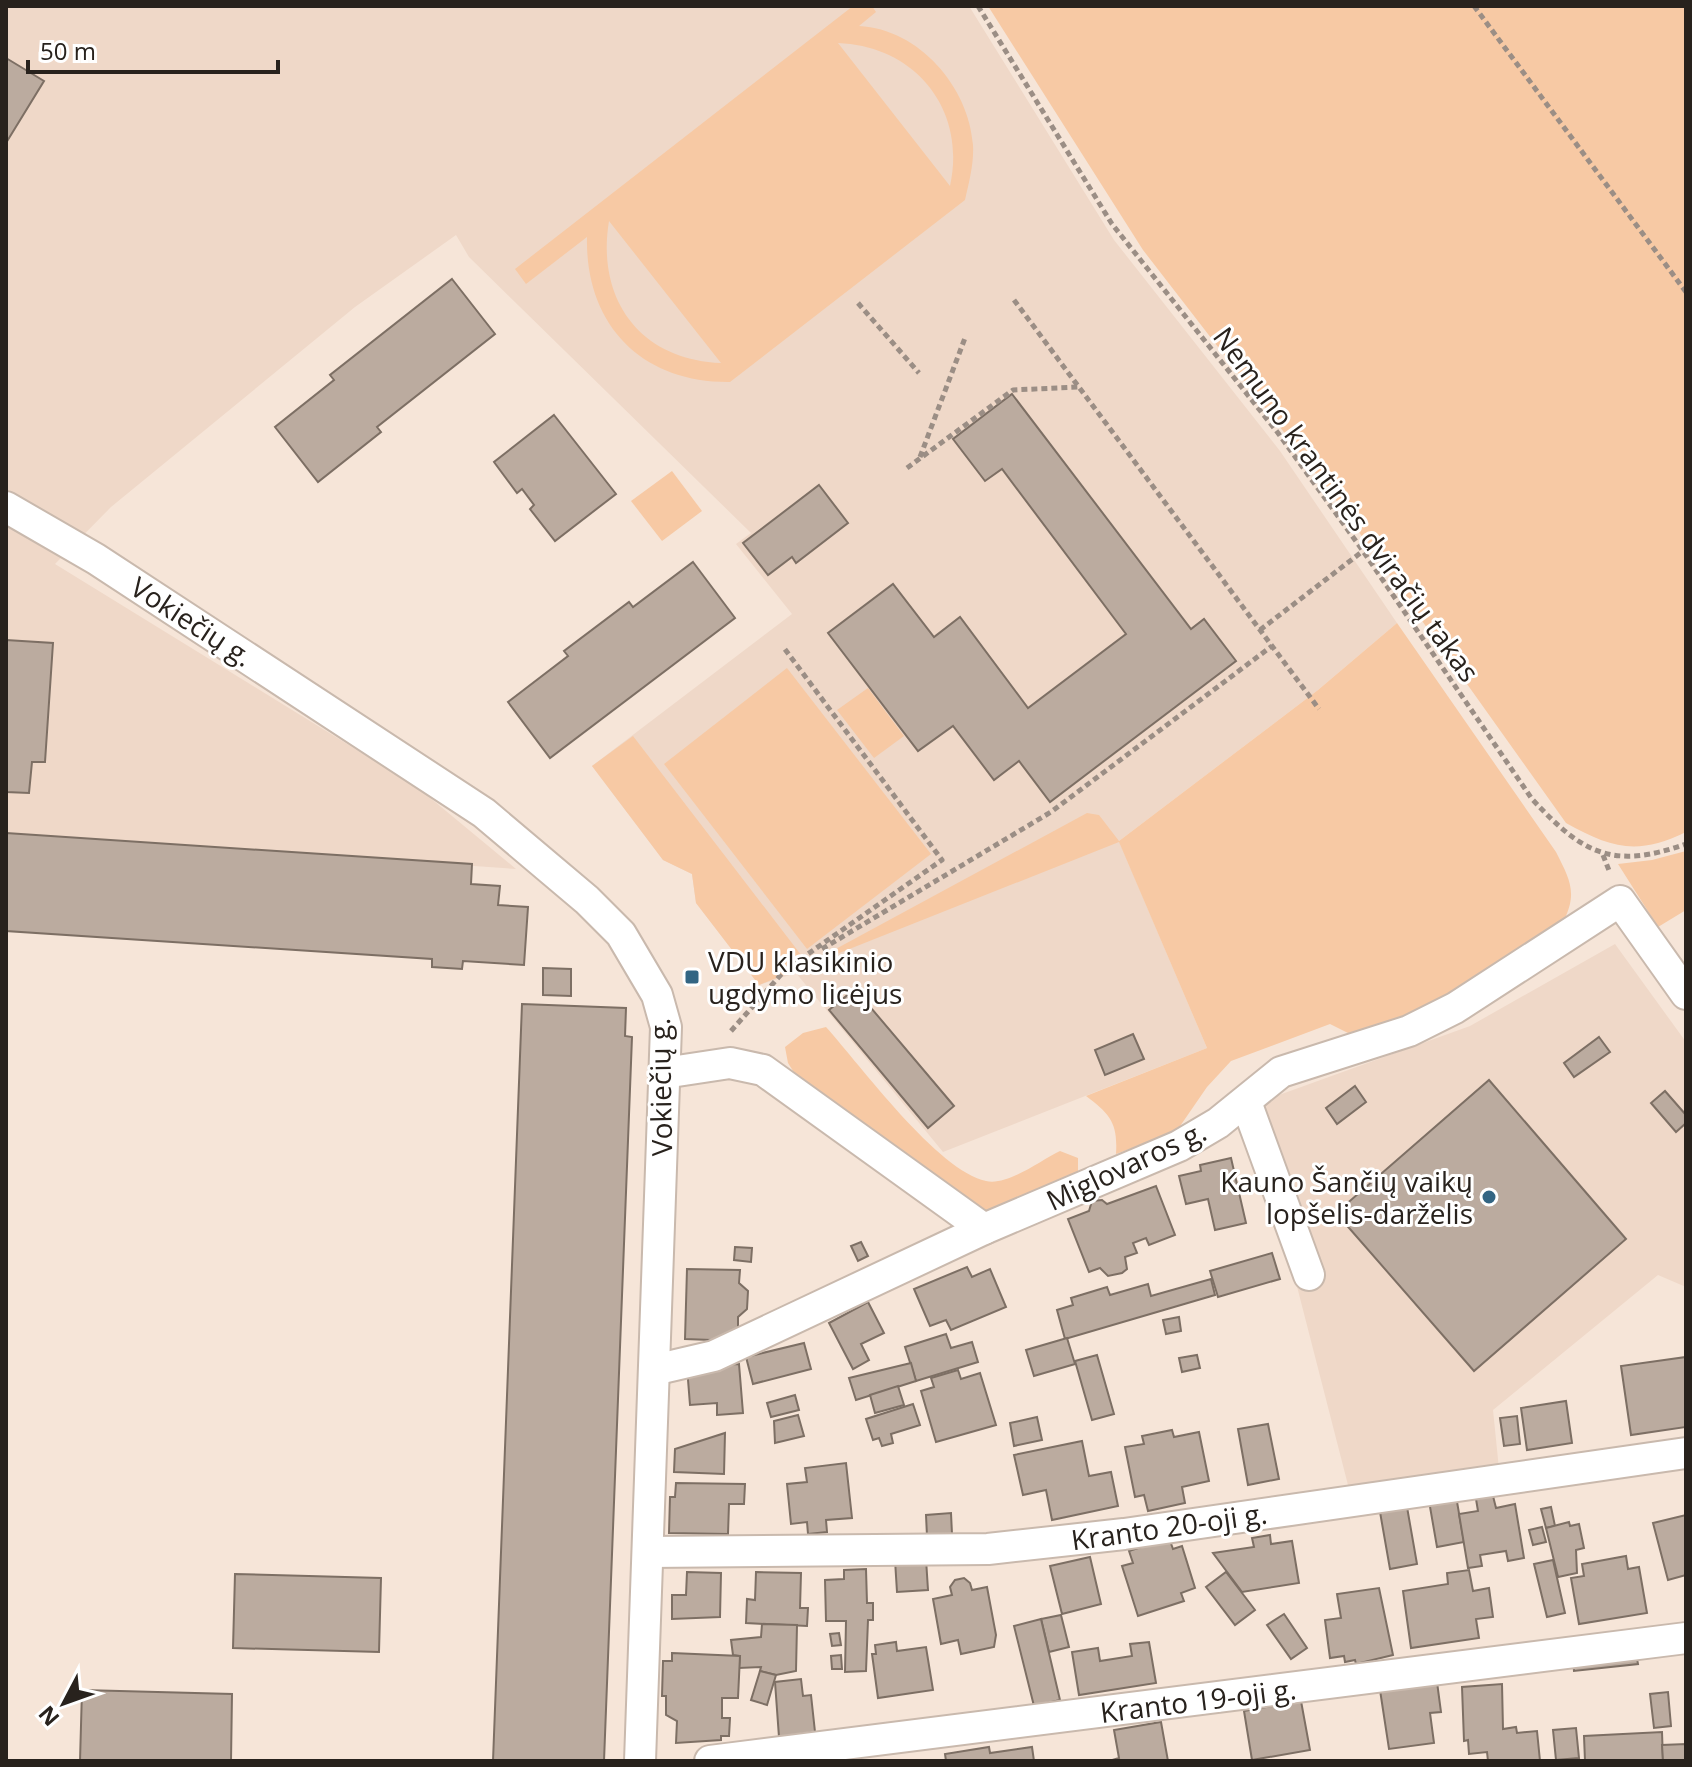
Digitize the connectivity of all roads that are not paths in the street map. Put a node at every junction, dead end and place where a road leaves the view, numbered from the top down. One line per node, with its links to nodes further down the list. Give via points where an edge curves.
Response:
1 (6, 507): 3 (street, Vokiečių g., via 96,559 436,779 533,853 621,934 641,964 666,1027)
2 (1686, 994): 4 (street, Miglovaros g., via 1620,901 1455,1008 1409,1031 1281,1072)
3 (664, 1073): 5 (street, via 730,1063 763,1070); 7 (street, Vokiečių g.)
4 (1246, 1102): 5 (street, Miglovaros g., via 1179,1146); 6 (street)
5 (984, 1229): 7 (street, Miglovaros g., via 714,1356)
6 (1309, 1275)
7 (654, 1370): 9 (street, Vokiečių g.)
8 (1686, 1453): 9 (street, Kranto 20-oji g., via 988,1549)
9 (648, 1552): 11 (street, Vokiečių g.)
10 (1686, 1638): 12 (street, Kranto 19-oji g.)
11 (640, 1761)
12 (710, 1761)

